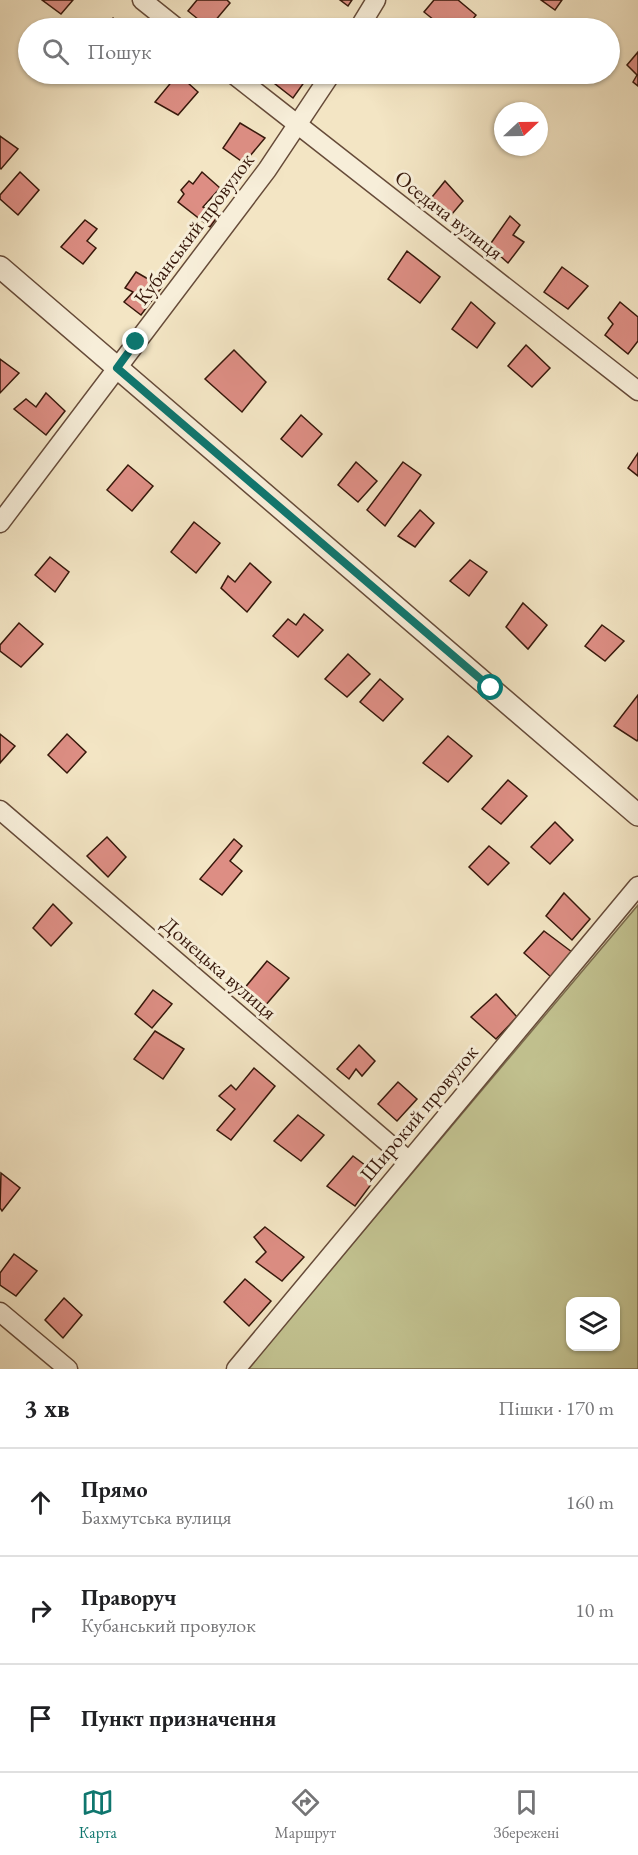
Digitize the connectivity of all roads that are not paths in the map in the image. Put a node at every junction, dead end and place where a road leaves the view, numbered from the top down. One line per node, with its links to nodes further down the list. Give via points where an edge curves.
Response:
1 (142, 0): 3 (street)
2 (376, 0): 4 (street)
3 (164, 18)
4 (365, 18)
5 (245, 84): 7 (street, Оседача вулиця)
6 (325, 84): 7 (street, Кубанський провулок)
7 (298, 127): 9 (street, Кубанський провулок); 10 (street, Оседача вулиця)
8 (0, 267): 9 (street)
9 (117, 368): 11 (street, Кубанський провулок); 13 (street)
10 (638, 391)
11 (0, 523)
12 (0, 810): 15 (street, Донецька вулиця)
13 (638, 815)
14 (638, 886): 15 (street, Широкий провулок)
15 (408, 1160): 18 (street, Широкий провулок)
16 (0, 1312): 17 (street)
17 (68, 1369)
18 (236, 1369)

